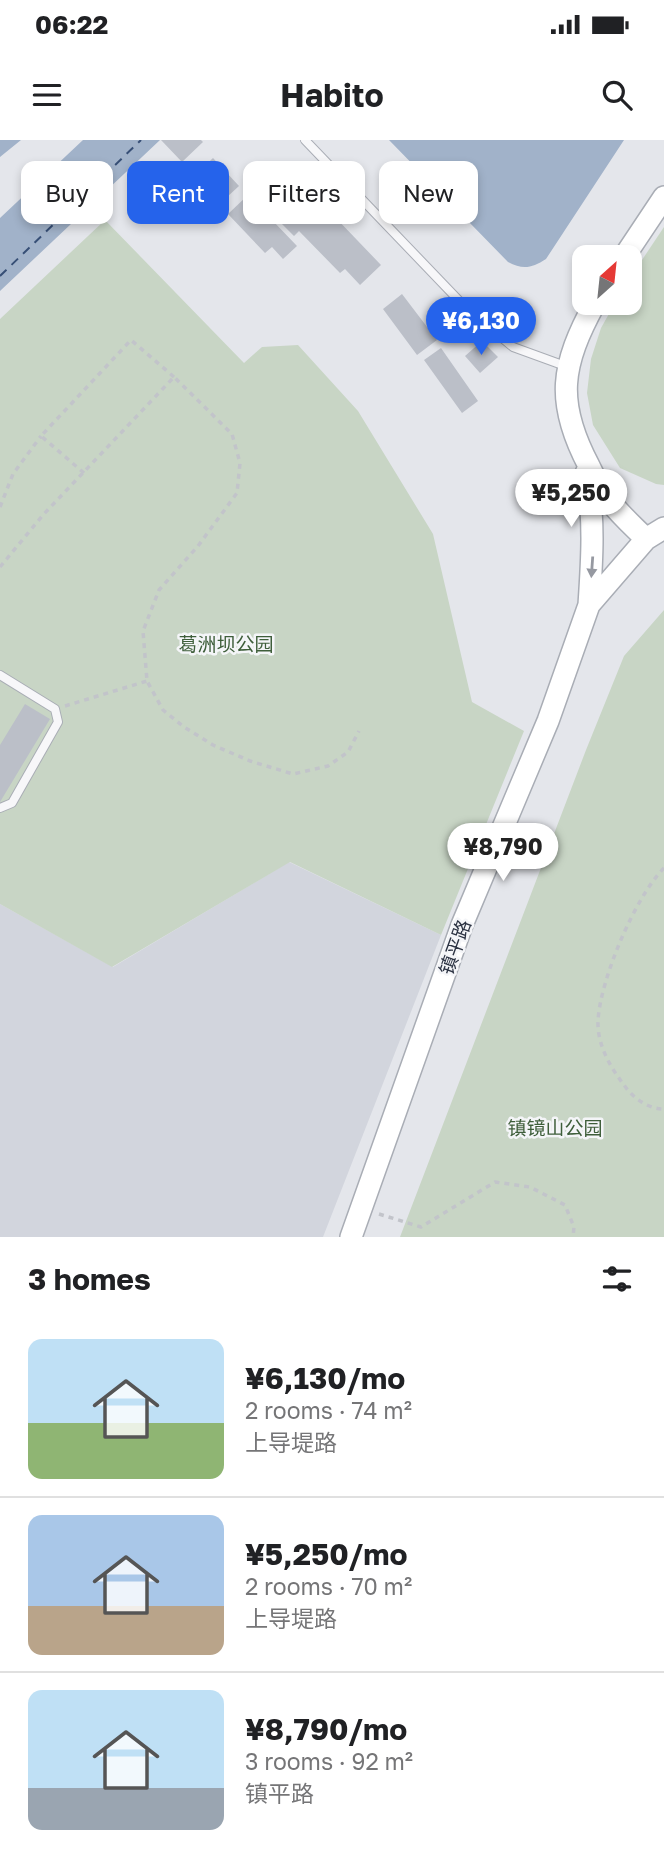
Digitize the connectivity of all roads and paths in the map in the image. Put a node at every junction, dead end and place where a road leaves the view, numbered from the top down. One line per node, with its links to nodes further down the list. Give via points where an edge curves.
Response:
1 (305, 140): 5 (lane, via 468,310 513,347)
2 (664, 197): 3 (main road)
3 (632, 245)
4 (588, 315): 5 (main road)
5 (568, 367): 8 (main road, via 565,404)
6 (174, 377): 7 (path, via 131,340); 9 (path); 15 (path, via 232,434 240,463 237,493 159,590 142,631)
7 (41, 436): 9 (path); 10 (path, via 13,474)
8 (581, 450): 11 (main road, via 605,496); 13 (main road, one-way to 13, via 593,545)
9 (85, 473): 12 (path)
10 (0, 507)
11 (655, 534): 13 (main road, 镇平路)
12 (0, 568)
13 (589, 605): 21 (main road, 镇平路, via 548,721 462,925)
14 (0, 675): 16 (lane)
15 (147, 681): 16 (path); 17 (path, via 163,710 184,727 250,761 293,774 328,766 348,751)
16 (55, 709): 18 (lane, via 58,722 12,803)
17 (359, 731)
18 (0, 808)
19 (664, 868): 20 (path, via 633,915 605,982 598,1022 602,1047 615,1073 631,1094)
20 (664, 1109)
21 (360, 1209): 22 (main road, 镇平路); 23 (path, via 421,1227 495,1182 530,1187 565,1205)
22 (351, 1237)
23 (573, 1237)

